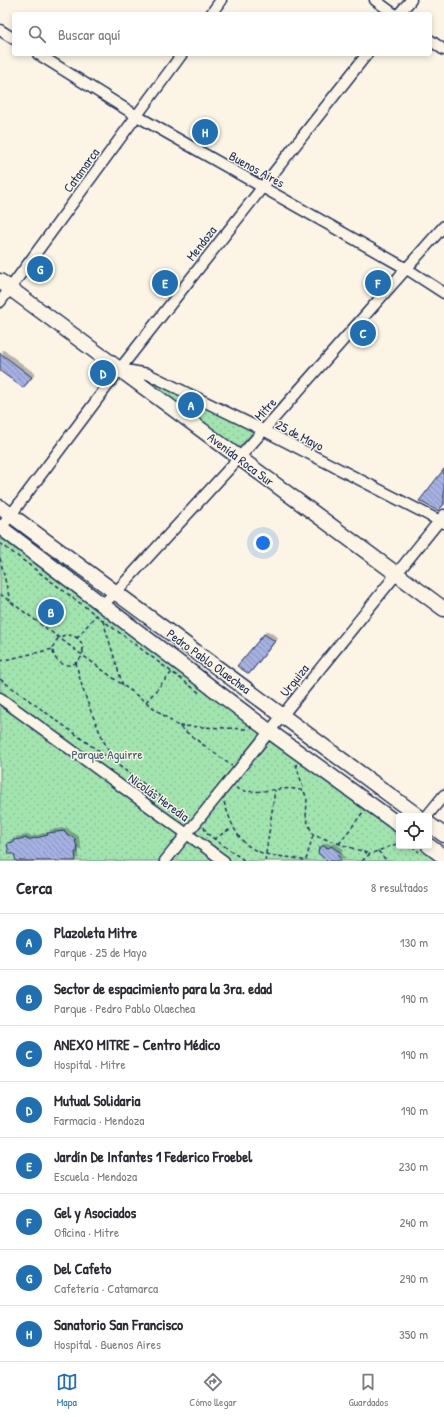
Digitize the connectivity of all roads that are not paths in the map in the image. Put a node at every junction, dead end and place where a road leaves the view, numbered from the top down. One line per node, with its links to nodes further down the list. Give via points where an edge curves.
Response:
1 (221, 0): 4 (street)
2 (376, 0): 5 (street)
3 (411, 0): 6 (street)
4 (212, 12)
5 (391, 12)
6 (401, 12)
7 (0, 30): 8 (street)
8 (12, 38)
9 (432, 41): 10 (street)
10 (444, 50)
11 (41, 56): 14 (street, Buenos Aires)
12 (181, 56): 14 (street, Catamarca)
13 (365, 56): 15 (street, Mendoza)
14 (137, 116): 15 (street, Buenos Aires); 18 (street, Catamarca)
15 (262, 187): 17 (street, Buenos Aires); 21 (street, Mendoza)
16 (444, 226): 17 (street, Mitre)
17 (407, 269): 19 (street, Buenos Aires); 22 (street, Mitre)
18 (5, 284): 20 (street, Catamarca); 21 (street, Avenida Roca Sur)
19 (444, 293)
20 (0, 302)
21 (120, 369): 22 (street, 25 de Mayo, via 148,374); 23 (street, Avenida Roca Sur); 24 (street, Mendoza)
22 (264, 430): 23 (street, Mitre); 25 (street, 25 de Mayo)
23 (239, 458): 27 (street, Avenida Roca Sur); 28 (street, Mitre)
24 (5, 511): 26 (street, Mendoza); 28 (street, Pedro Pablo Olaechea)
25 (442, 520): 27 (street, Urquiza)
26 (1, 527): 30 (street, Pedro Pablo Olaechea)
27 (396, 573): 29 (street, Avenida Roca Sur); 32 (street, Urquiza)
28 (116, 592): 30 (street, Mitre); 32 (street, Pedro Pablo Olaechea)
29 (444, 609)
30 (99, 610): 33 (street, Pedro Pablo Olaechea)
31 (0, 698): 39 (street, Nicolás Heredia)
32 (283, 715): 33 (street, Urquiza); 35 (street, Pedro Pablo Olaechea)
33 (266, 736): 37 (street, Pedro Pablo Olaechea); 39 (street, Urquiza, via 202,825)
34 (444, 795): 36 (street)
35 (414, 813)
36 (430, 813)
37 (396, 823)
38 (432, 826): 40 (street)
39 (187, 834): 43 (street, Urquiza); 44 (street, Nicolás Heredia)
40 (444, 835)
41 (432, 848): 42 (street)
42 (444, 857)
43 (165, 861)
44 (224, 861)

